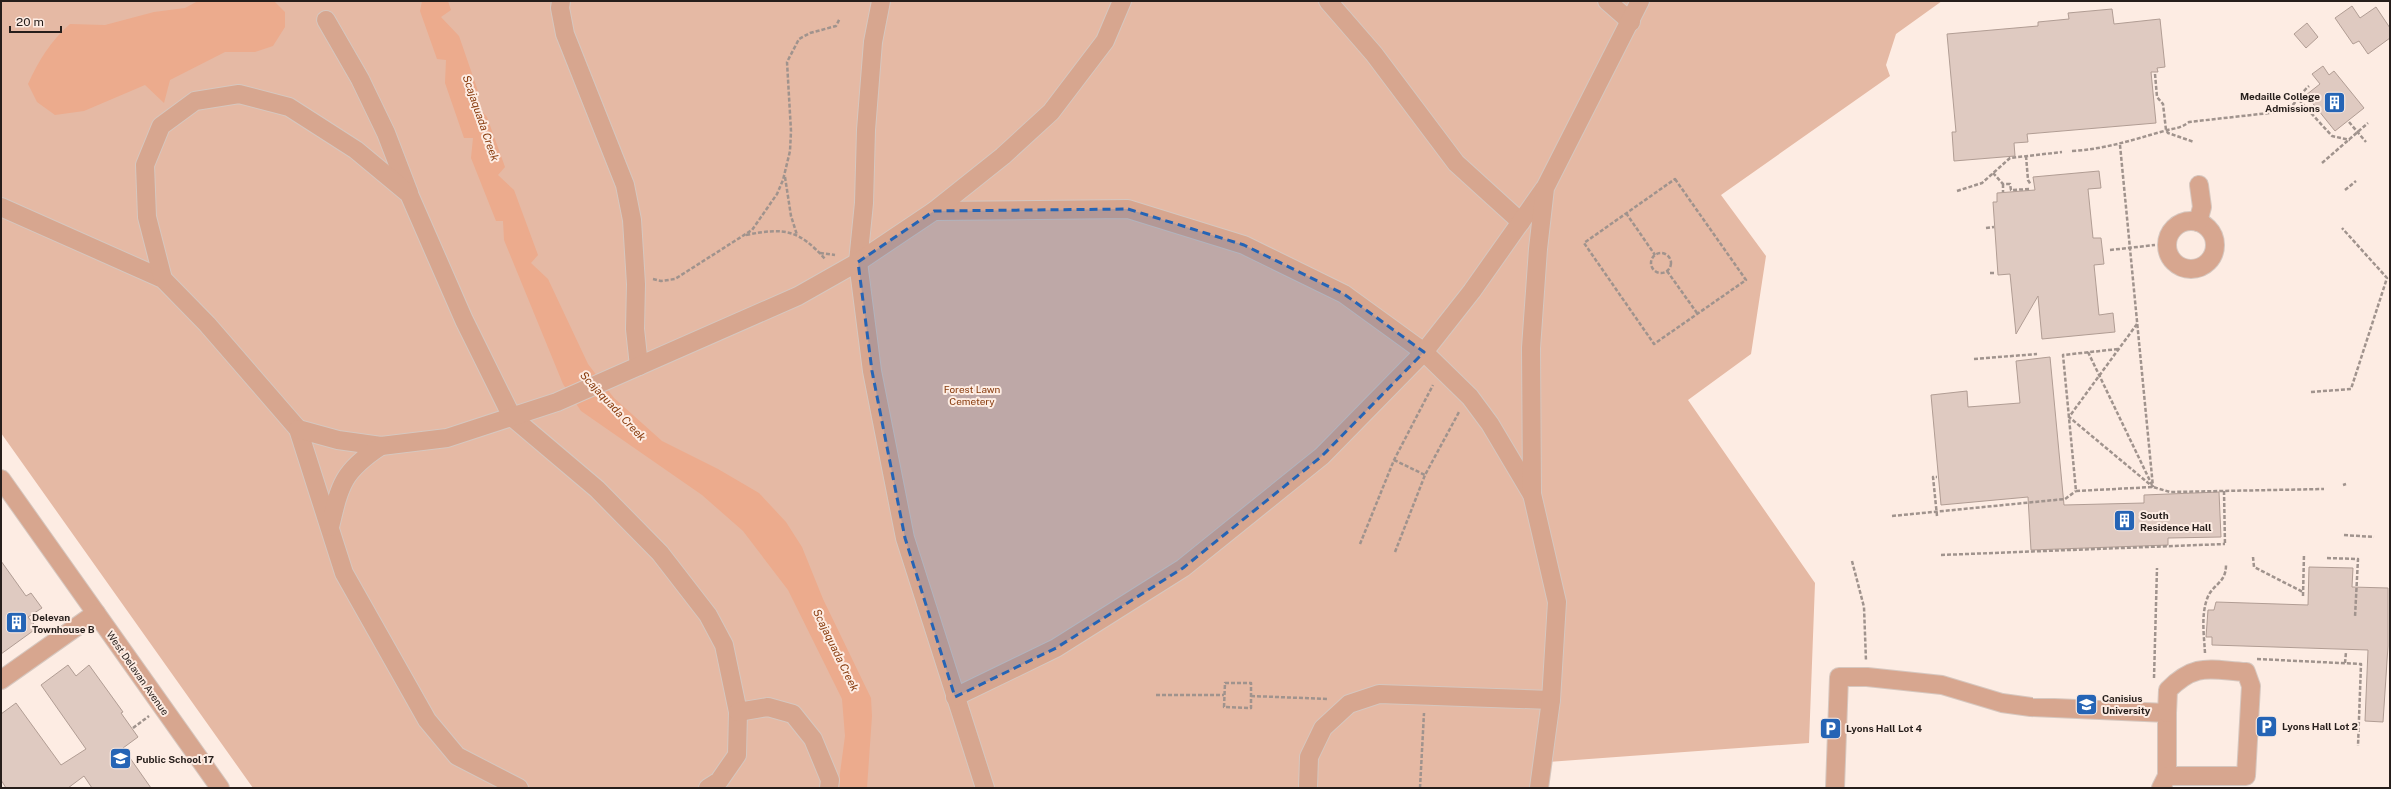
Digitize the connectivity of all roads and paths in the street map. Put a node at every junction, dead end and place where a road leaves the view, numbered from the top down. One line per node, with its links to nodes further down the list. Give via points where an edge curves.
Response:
1 (561, 1): 50 (street, via 560,8 566,34 625,185 632,220)
2 (881, 1): 49 (street, via 873,42)
3 (1122, 1): 36 (street, via 1105,41 1051,112 1003,156)
4 (1328, 1): 38 (street, via 1374,54 1456,163)
5 (1607, 1): 9 (street)
6 (1640, 1): 9 (street)
7 (840, 18): 26 (path, via 836,26 798,39 787,62 791,131)
8 (326, 20): 34 (street, via 380,120)
9 (1631, 22): 30 (street)
10 (2156, 74): 15 (path, via 2157,97 2163,104)
11 (2309, 86): 12 (path, via 2300,94)
12 (2299, 100): 15 (path, via 2287,111 2189,122 2181,128); 17 (path, via 2332,136)
13 (2349, 122): 16 (path)
14 (2368, 123): 16 (path)
15 (2166, 130): 18 (path, via 2168,134); 20 (path)
16 (2358, 132): 17 (path); 19 (path)
17 (2350, 140): 24 (path)
18 (2194, 142)
19 (2366, 142)
20 (2120, 145): 21 (path); 46 (path)
21 (2072, 151)
22 (2062, 152): 23 (path)
23 (2026, 156): 25 (path, via 2010,158); 28 (path, via 2031,187 2011,190 2010,184)
24 (2322, 163)
25 (1993, 173): 28 (path); 32 (path, via 1982,183)
26 (785, 174): 43 (path, via 788,202); 44 (path, via 777,194 752,230)
27 (2356, 181): 31 (path)
28 (2003, 184): 33 (path)
29 (2199, 185): 39 (street, via 2202,207)
30 (1545, 188): 38 (street); 80 (street, via 1531,348)
31 (2345, 190)
32 (1957, 191)
33 (2003, 192)
34 (409, 194): 55 (street, via 356,150 289,107 239,94 195,101 161,126 145,165 147,218); 68 (street, via 464,320)
35 (1, 207): 55 (street)
36 (934, 211): 49 (street); 59 (street, via 1128,209 1244,245 1344,294)
37 (1626, 213): 48 (path); 56 (path, via 1584,243 1654,344); 56 (path, via 1675,179 1746,280)
38 (1521, 222): 59 (street)
39 (2198, 222)
40 (1994, 227): 41 (path)
41 (1986, 228)
42 (2342, 228): 66 (path, via 2387,278 2350,389)
43 (797, 235): 44 (path, via 785,230); 54 (path, via 814,246)
44 (744, 236): 50 (path, via 675,279 661,281)
45 (2155, 246): 46 (path)
46 (2130, 248): 47 (path); 57 (path)
47 (2110, 250)
48 (1655, 255): 51 (path, via 1652,267 1657,272); 51 (path, via 1661,253 1668,256 1670,265)
49 (858, 262): 54 (street); 113 (street, via 872,371 905,538)
50 (635, 270): 63 (street)
51 (1667, 271): 56 (path)
52 (1990, 273): 53 (path)
53 (1996, 273)
54 (837, 274): 63 (street, via 798,296)
55 (163, 279): 70 (street, via 207,324)
56 (1697, 314)
57 (2137, 323): 58 (path); 76 (path)
58 (2118, 349): 60 (path); 65 (path)
59 (1424, 352): 64 (street); 113 (street, via 1322,456 1184,568 1056,648)
60 (2088, 352): 65 (path); 69 (path, via 2063,355)
61 (2037, 354): 62 (path)
62 (1974, 359)
63 (638, 366): 68 (street, via 557,402)
64 (1442, 369): 67 (street); 72 (path)
65 (2099, 375): 69 (path); 76 (path)
66 (2311, 392)
67 (1470, 397): 73 (path); 80 (street, via 1490,424)
68 (512, 417): 71 (street, via 447,438); 116 (street, via 608,500 660,553 708,615 724,644)
69 (2069, 417): 76 (path); 78 (path)
70 (298, 429): 71 (street, via 338,440); 86 (street)
71 (381, 446): 86 (street, via 358,460 339,488)
72 (1394, 460): 73 (path); 89 (path)
73 (1425, 475): 90 (path)
74 (1937, 477): 81 (path, via 1933,477)
75 (1, 479): 100 (street, West Delavan Avenue)
76 (2153, 487): 78 (path); 79 (path, via 2170,492)
77 (2324, 489): 79 (path)
78 (2076, 491): 83 (path, via 2065,499)
79 (2224, 491): 92 (path, via 2225,545)
80 (1532, 494): 114 (street, via 1557,602)
81 (1935, 497): 82 (path); 83 (path)
82 (1939, 497)
83 (1936, 512): 84 (path); 85 (path)
84 (1892, 516)
85 (1937, 516)
86 (329, 528): 123 (street, via 344,573 427,720 457,756)
87 (2344, 535): 88 (path)
88 (2374, 537)
89 (1360, 544)
90 (1395, 552)
91 (2304, 554): 98 (path)
92 (1941, 555)
93 (2253, 557): 98 (path, via 2254,568)
94 (2327, 558): 101 (path, via 2358,559)
95 (1852, 561): 106 (path, via 1864,607)
96 (2226, 565): 103 (path, via 2225,575 2206,600 2203,617)
97 (2157, 568): 108 (path)
98 (2303, 592): 99 (path)
99 (2303, 596)
100 (96, 613): 107 (street); 122 (street, West Delavan Avenue)
101 (2355, 617)
102 (2346, 652): 104 (path)
103 (2205, 657)
104 (2345, 663)
105 (2361, 664): 120 (path)
106 (1866, 668)
107 (1, 680)
108 (2154, 682)
109 (1156, 695): 110 (path)
110 (1224, 695): 112 (path, via 1224,707 1250,708); 112 (path, via 1225,683 1251,683)
111 (1425, 695): 114 (street); 115 (street, via 1379,694); 128 (path)
112 (1251, 696): 115 (path, via 1334,699)
113 (955, 697): 126 (street)
114 (1551, 700): 129 (street)
115 (1349, 704): 127 (street, via 1323,728 1309,757)
116 (738, 712): 124 (street, via 737,755 719,781); 125 (street, via 768,707 793,714 813,739 830,780)
117 (2167, 713): 121 (street); 121 (street, via 2168,690 2182,676 2196,669 2246,672 2250,686 2246,776); 130 (street, via 2031,707 2002,703 1942,685 1867,677 1839,677)
118 (144, 720): 119 (path)
119 (133, 728)
120 (2358, 746)
121 (2164, 782)
122 (220, 788)
123 (519, 788)
124 (708, 788)
125 (829, 788)
126 (985, 788)
127 (1308, 788)
128 (1420, 788)
129 (1540, 788)
130 (1835, 788)

